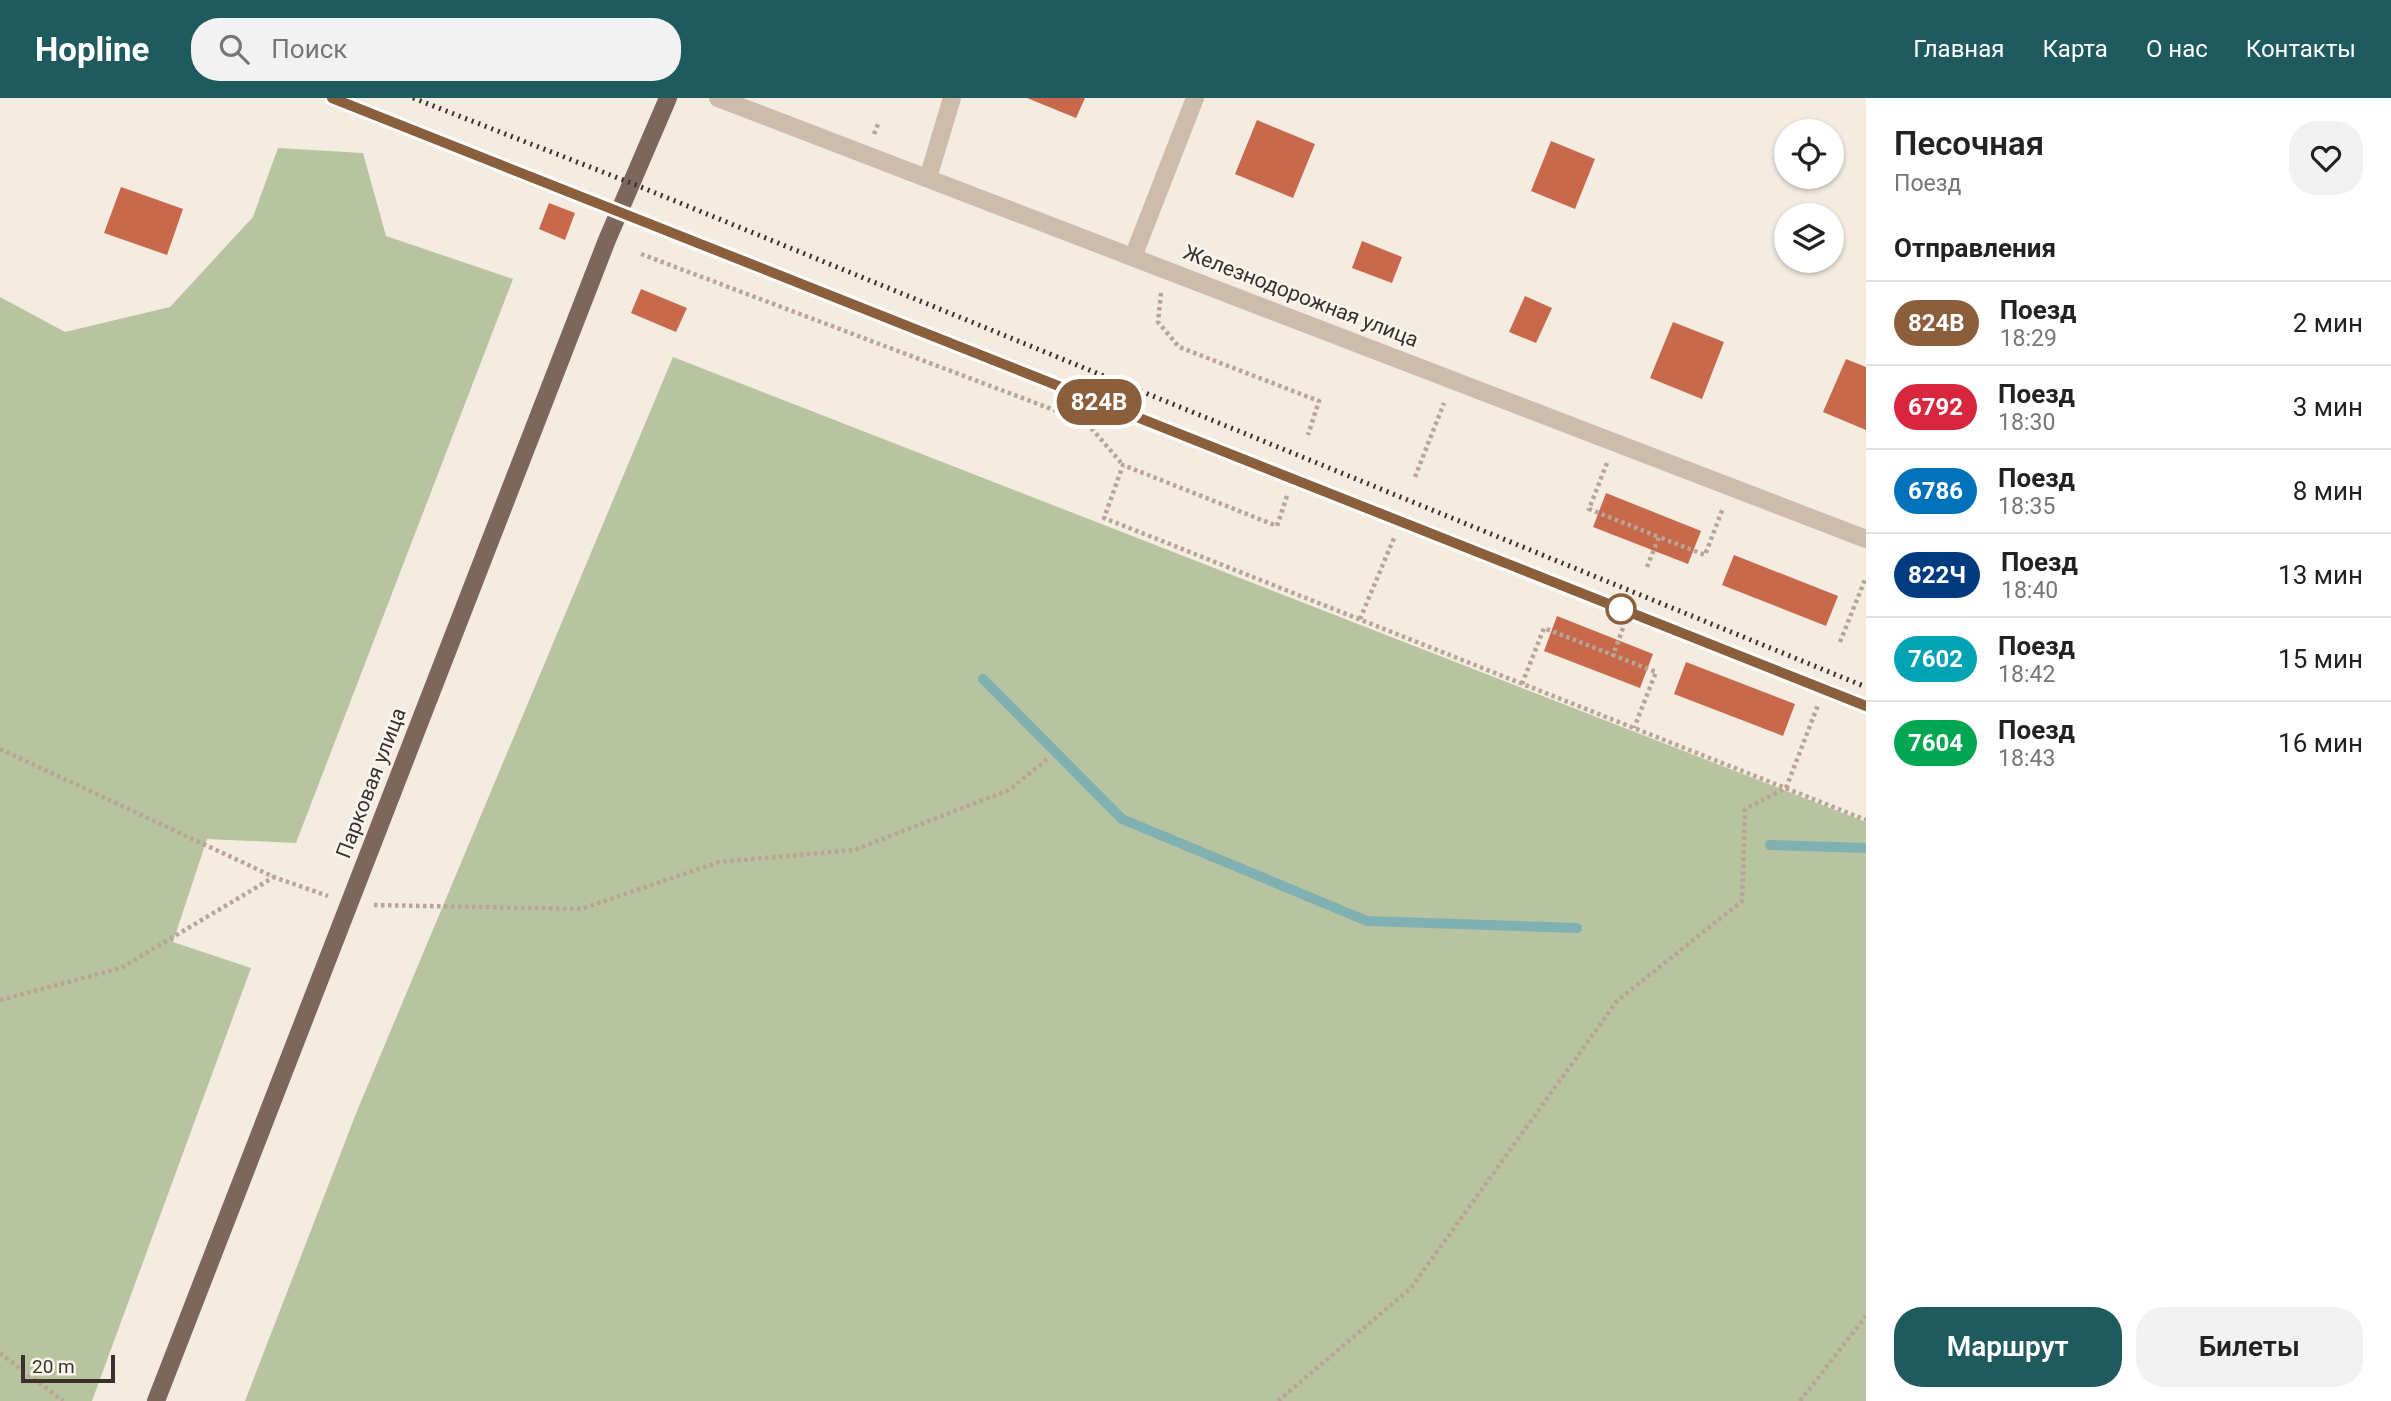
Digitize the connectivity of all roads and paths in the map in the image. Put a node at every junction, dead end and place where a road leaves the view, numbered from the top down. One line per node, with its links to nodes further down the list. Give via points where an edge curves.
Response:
1 (668, 98): 33 (main road, Парковая улица)
2 (718, 98): 5 (street, Железнодорожная улица)
3 (952, 98): 5 (street)
4 (1195, 98): 7 (street)
5 (928, 178): 7 (street, Железнодорожная улица)
6 (641, 254): 12 (path, via 1070,416 1093,430)
7 (1133, 257): 8 (street, Железнодорожная улица)
8 (1163, 269): 9 (street, Железнодорожная улица); 10 (path, via 1158,322 1180,346 1319,401)
9 (1453, 379): 11 (street, Железнодорожная улица); 13 (path)
10 (1308, 435)
11 (1615, 442): 14 (street, Железнодорожная улица); 16 (path, via 1589,509)
12 (1123, 465): 15 (path, via 1277,526); 21 (path, via 1104,518)
13 (1415, 477)
14 (1731, 488): 16 (path, via 1705,555); 18 (street, Железнодорожная улица)
15 (1287, 496)
16 (1659, 537): 19 (path)
17 (1394, 538): 21 (path)
18 (1866, 539)
19 (1647, 567)
20 (1866, 577): 23 (path)
21 (1360, 620): 25 (path)
22 (1623, 628): 24 (path)
23 (1840, 642)
24 (1613, 655): 25 (path, via 1544,628); 27 (path, via 1656,671)
25 (1522, 684): 27 (path)
26 (1818, 705): 30 (path)
27 (1634, 728): 30 (path)
28 (0, 749): 32 (path)
29 (1050, 757): 33 (path, via 1009,790 854,850 719,862 580,909)
30 (1786, 788): 31 (path); 39 (path, via 1745,809 1742,901 1617,1001 1411,1288)
31 (1866, 820)
32 (274, 877): 33 (path); 34 (path, via 121,968)
33 (348, 904): 38 (main road, Парковая улица)
34 (0, 1000)
35 (1866, 1316): 40 (path)
36 (0, 1353): 37 (path)
37 (63, 1401)
38 (156, 1401)
39 (1278, 1401)
40 (1800, 1401)

